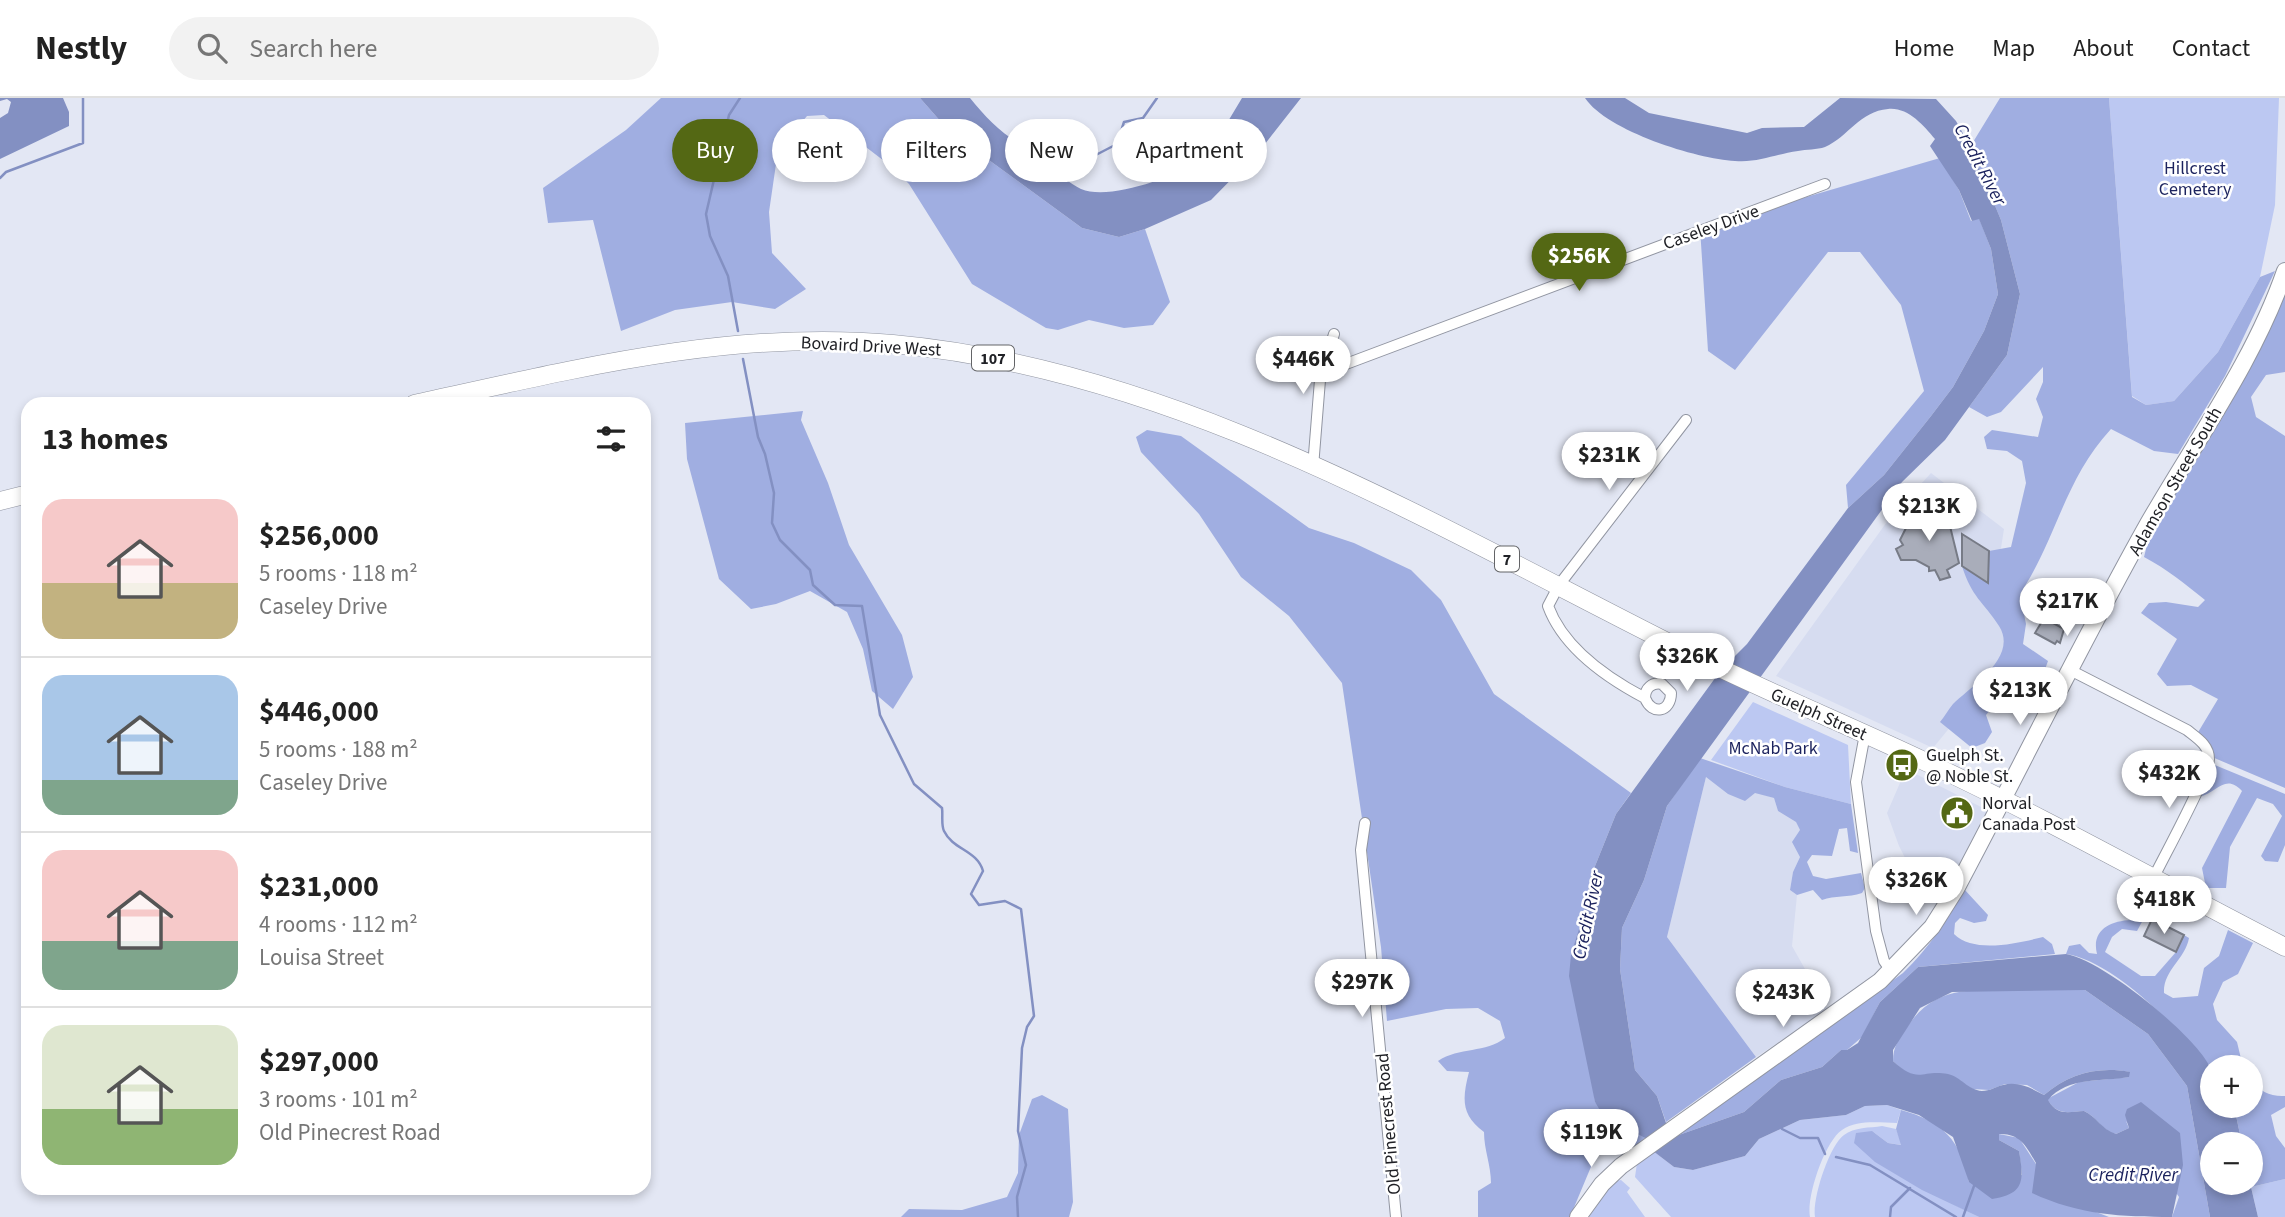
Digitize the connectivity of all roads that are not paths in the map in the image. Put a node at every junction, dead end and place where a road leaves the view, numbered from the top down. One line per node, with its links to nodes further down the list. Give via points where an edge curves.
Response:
1 (1825, 184): 4 (street, Caseley Drive)
2 (2285, 271): 12 (main road, Adamson Street South, via 2246,358 2148,523)
3 (1334, 334): 4 (street)
4 (1322, 373): 8 (street)
5 (446, 397): 6 (main road, Bovaird Drive West / 107, via 676,352 783,342 863,342 1014,361 1122,390)
6 (1195, 417): 8 (main road, Bovaird Drive West / 7)
7 (1686, 420): 11 (street)
8 (1313, 467): 11 (main road, Guelph Street / 7)
9 (21, 496): 10 (main road)
10 (0, 500)
11 (1559, 585): 13 (street, via 1548,606 1554,622 1596,666); 14 (main road, Guelph Street / 7, via 1712,664)
12 (2070, 670): 15 (main road, Adamson Street South); 17 (street, via 2204,743 2209,760)
13 (1645, 698)
14 (1865, 734): 15 (main road, Guelph Street / 7); 19 (street, via 1856,782 1875,931)
15 (2002, 801): 17 (main road, Guelph Street / 7); 19 (main road, Adamson Street South, via 1943,911)
16 (1365, 823): 20 (street, Old Pinecrest Road, via 1360,850)
17 (2153, 879): 18 (main road, Guelph Street / 7)
18 (2285, 947)
19 (1891, 971): 21 (main road, Adamson Street South, via 1640,1152 1602,1184)
20 (1396, 1217)
21 (1578, 1217)

